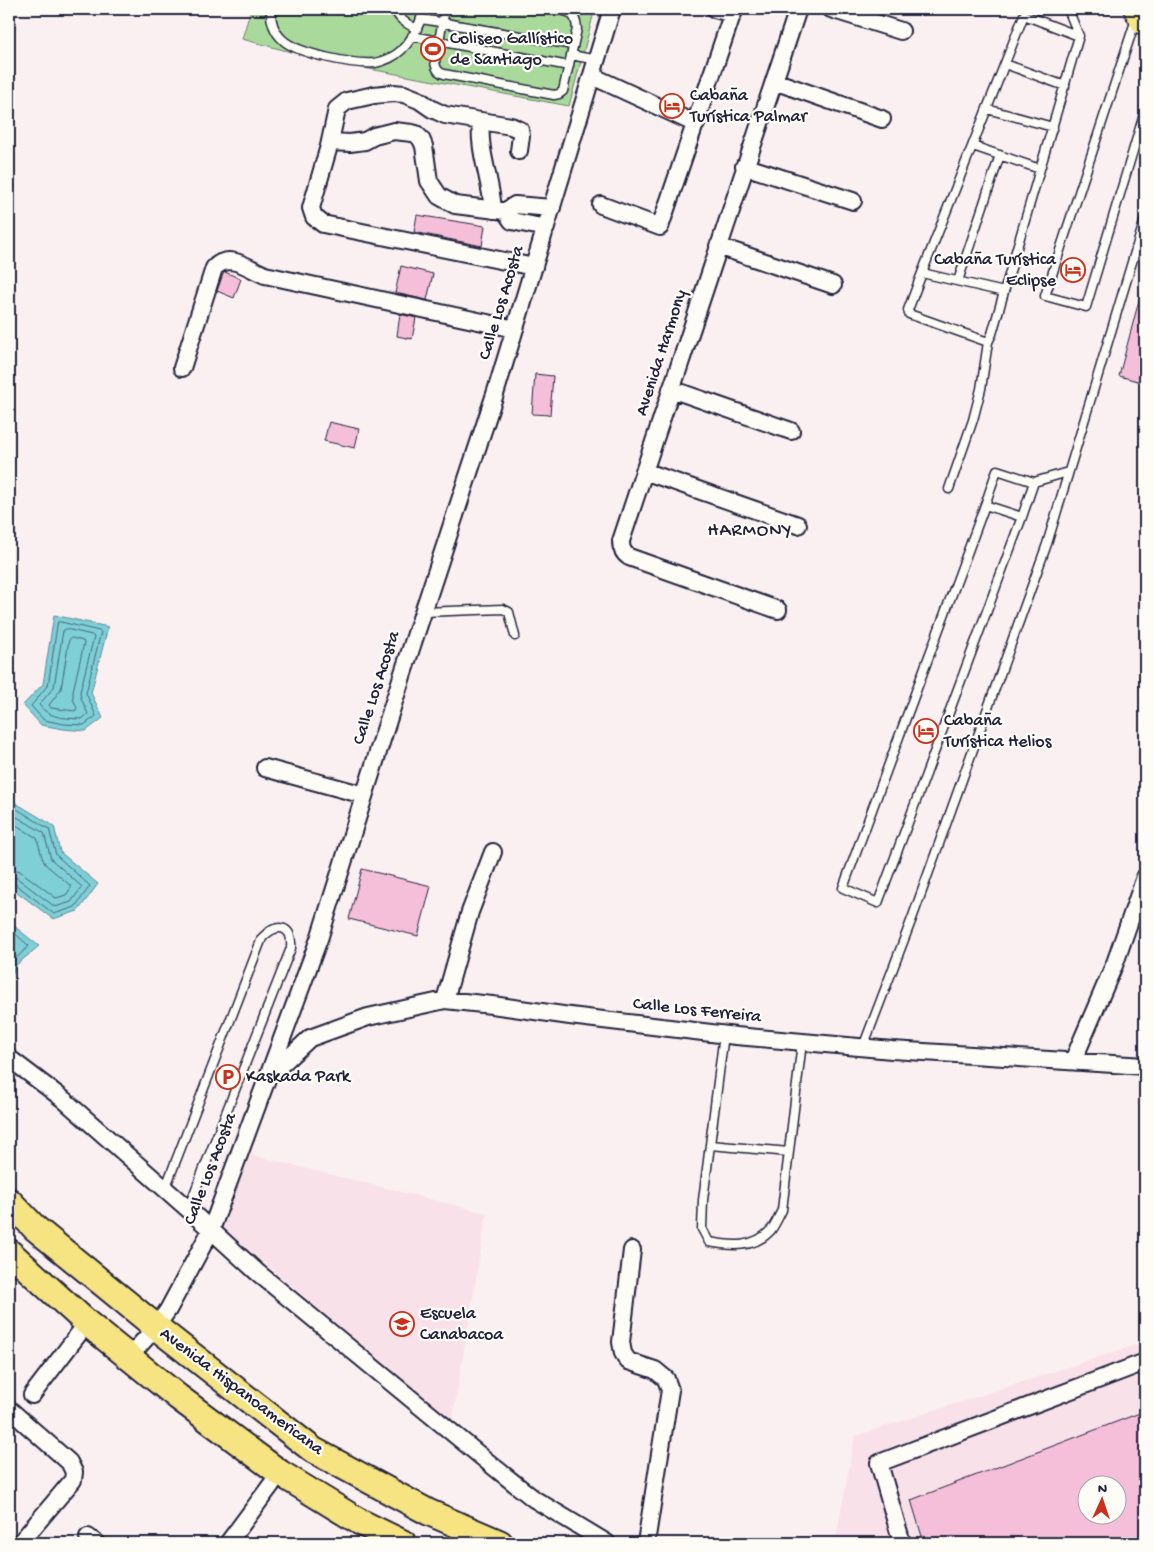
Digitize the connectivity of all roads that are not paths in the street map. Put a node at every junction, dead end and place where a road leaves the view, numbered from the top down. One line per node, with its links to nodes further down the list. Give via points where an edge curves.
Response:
1 (271, 9): 19 (lane, via 272,24 284,40 301,50 332,58 376,63 392,58)
2 (395, 9): 17 (lane, via 399,17)
3 (424, 9): 15 (lane)
4 (445, 9): 16 (lane)
5 (554, 9): 22 (lane, via 574,15 577,29)
6 (612, 9): 26 (street, Calle Los Acosta)
7 (715, 9): 12 (street)
8 (798, 9): 27 (street, Avenida Harmony)
9 (832, 9): 18 (street)
10 (1031, 9): 14 (lane)
11 (1068, 9): 20 (lane)
12 (733, 11): 33 (street)
13 (1140, 13): 30 (lane, via 1045,296 1086,307)
14 (1024, 15): 20 (lane); 24 (lane)
15 (422, 19): 16 (lane); 17 (lane)
16 (443, 23): 21 (lane); 22 (lane)
17 (417, 29): 19 (lane)
18 (901, 31)
19 (412, 36): 21 (lane)
20 (1079, 36): 28 (lane)
21 (438, 42): 25 (lane); 25 (lane, via 435,62 439,72 554,95 563,91)
22 (573, 45): 23 (lane)
23 (571, 54): 25 (lane); 26 (lane)
24 (1005, 64): 28 (lane); 29 (lane)
25 (569, 66)
26 (594, 68): 33 (street); 43 (street, Calle Los Acosta)
27 (774, 81): 31 (street); 39 (street, Avenida Harmony)
28 (1065, 86): 34 (lane)
29 (987, 109): 34 (lane); 36 (lane)
30 (1145, 111)
31 (882, 119)
32 (481, 121): 35 (street, via 445,115 404,94 374,95 347,101 337,109); 37 (street, via 520,130); 44 (street, via 482,157)
33 (696, 124): 42 (street, via 660,227)
34 (1053, 127): 40 (lane)
35 (330, 142): 44 (street, via 364,141 394,131 416,134 424,146 429,181 439,196 455,205); 48 (street, via 311,208 314,217 323,224)
36 (973, 146): 38 (lane); 49 (lane)
37 (519, 151)
38 (1000, 155): 40 (lane); 50 (lane)
39 (744, 166): 41 (street); 47 (street, Avenida Harmony)
40 (1040, 169): 52 (lane)
41 (853, 201)
42 (601, 205)
43 (552, 208): 44 (street, via 515,205); 46 (street, Calle Los Acosta)
44 (499, 210): 46 (street, via 512,221)
45 (1145, 219): 59 (lane)
46 (546, 228): 48 (street, Calle Los Acosta)
47 (718, 246): 51 (street); 56 (street, Avenida Harmony)
48 (534, 267): 53 (street, Calle Los Acosta)
49 (922, 273): 50 (lane); 54 (lane, via 909,314)
50 (958, 281): 52 (lane)
51 (833, 285)
52 (1004, 292): 54 (lane)
53 (515, 329): 55 (street, via 265,274 234,260 226,260 214,268); 66 (street, Calle Los Acosta)
54 (988, 342): 61 (lane, via 973,420)
55 (182, 368)
56 (671, 389): 57 (street); 58 (street, Avenida Harmony)
57 (791, 431)
58 (644, 471): 64 (street); 65 (street, Avenida Harmony, via 621,541 624,553)
59 (1068, 472): 60 (lane); 75 (lane, via 1044,553)
60 (1034, 482): 62 (lane, via 997,470); 63 (lane)
61 (949, 489)
62 (986, 505): 63 (lane); 63 (lane, via 843,888 878,903)
63 (1022, 517)
64 (798, 525)
65 (778, 610)
66 (423, 612): 67 (lane, via 502,609 509,612); 69 (street, Calle Los Acosta)
67 (515, 636)
68 (265, 768): 69 (street)
69 (364, 795): 79 (street, Calle Los Acosta, via 319,939)
70 (493, 852): 72 (street, via 470,912)
71 (1145, 877): 77 (street, via 1115,964)
72 (445, 1000): 73 (street, Calle Los Ferreira); 79 (street, Calle Los Ferreira, via 368,1017 310,1038)
73 (724, 1034): 74 (street, Calle Los Ferreira); 80 (lane)
74 (802, 1042): 75 (street, Calle Los Ferreira); 81 (lane)
75 (863, 1047): 77 (street, Calle Los Ferreira)
76 (9, 1058): 82 (street, via 63,1100)
77 (1073, 1061): 78 (street, Calle Los Ferreira)
78 (1145, 1066)
79 (267, 1078): 85 (street, Calle Los Acosta)
80 (710, 1145): 81 (lane); 81 (lane, via 702,1229 709,1242 729,1246 752,1244 770,1231 782,1210)
81 (789, 1152)
82 (165, 1189): 84 (street); 84 (lane, via 262,938 269,931 283,928 292,939 291,948)
83 (9, 1201): 89 (main road, Avenida Hispanoamericana, via 35,1228)
84 (188, 1209): 85 (street)
85 (211, 1230): 89 (street, Calle Los Acosta); 99 (street, via 257,1272 534,1499)
86 (632, 1250): 100 (street, via 620,1342 628,1360 655,1370 666,1379 670,1390)
87 (9, 1252): 88 (main road)
88 (87, 1323): 90 (main road); 92 (street)
89 (156, 1327): 90 (street, Calle Los Acosta); 98 (main road, Avenida Hispanoamericana, via 313,1450 428,1512)
90 (129, 1357): 94 (main road)
91 (1145, 1362): 101 (street, via 879,1463)
92 (32, 1395)
93 (11, 1415): 96 (street, via 69,1462 74,1472 73,1480)
94 (280, 1474): 95 (main road); 97 (street)
95 (394, 1541)
96 (20, 1543)
97 (228, 1543)
98 (500, 1543)
99 (608, 1543)
100 (646, 1543)
101 (902, 1543)

